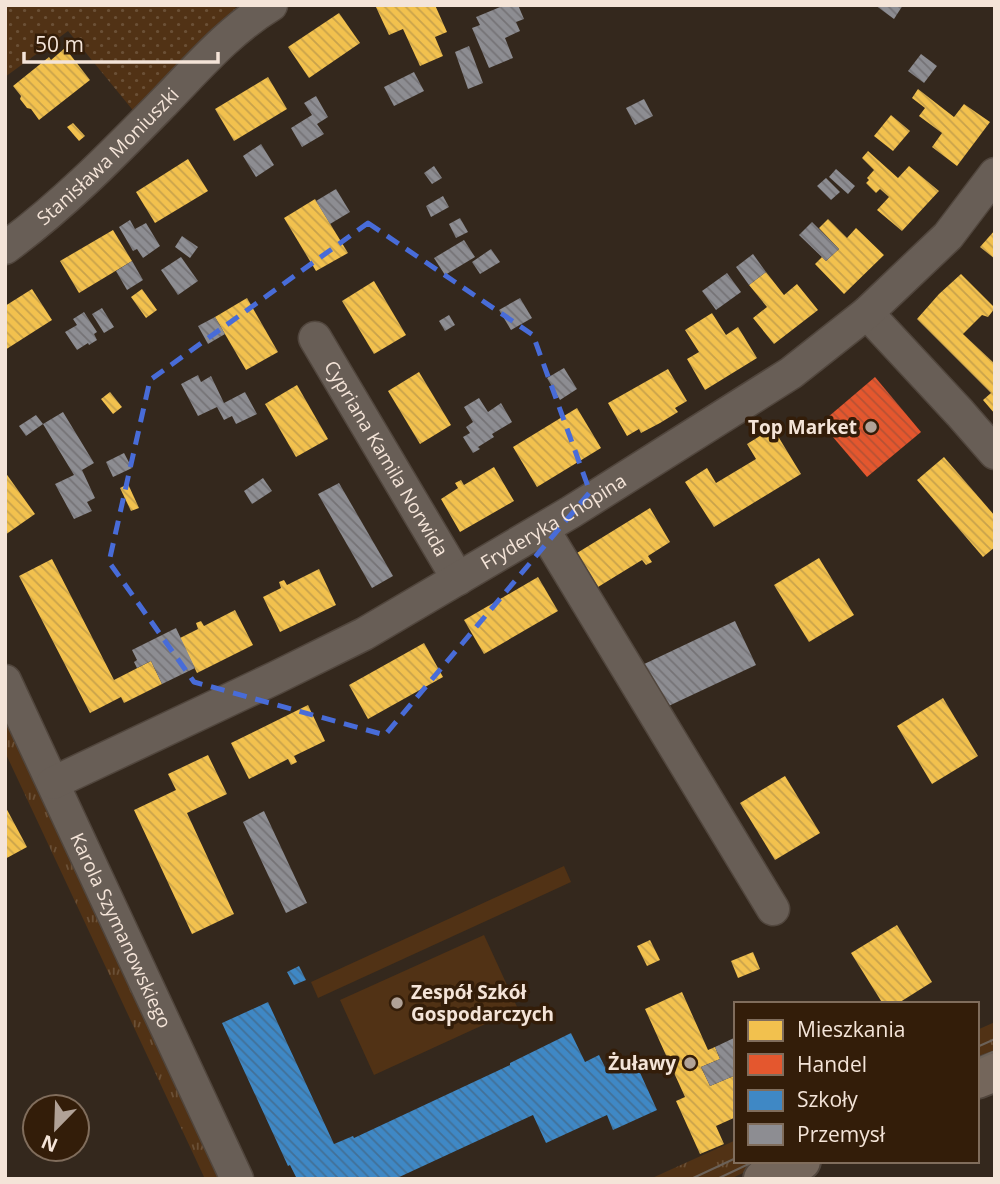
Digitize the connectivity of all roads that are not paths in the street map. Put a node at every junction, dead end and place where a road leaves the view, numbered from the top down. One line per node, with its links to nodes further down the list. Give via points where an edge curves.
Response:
1 (271, 5): 3 (street, Stanisława Moniuszki, via 226,40 85,182)
2 (995, 174): 4 (street, Fryderyka Chopina, via 948,236)
3 (5, 248)
4 (867, 313): 6 (street); 7 (street, Fryderyka Chopina, via 790,373)
5 (315, 338): 8 (street, Cypriana Kamila Norwida)
6 (995, 453)
7 (543, 528): 8 (street, Fryderyka Chopina); 11 (street)
8 (458, 579): 10 (street, Fryderyka Chopina, via 364,634)
9 (5, 681): 10 (street, Karola Szymanowskiego)
10 (54, 783): 13 (street, Karola Szymanowskiego)
11 (773, 909)
12 (796, 1163): 14 (main road)
13 (237, 1179)
14 (762, 1179)

